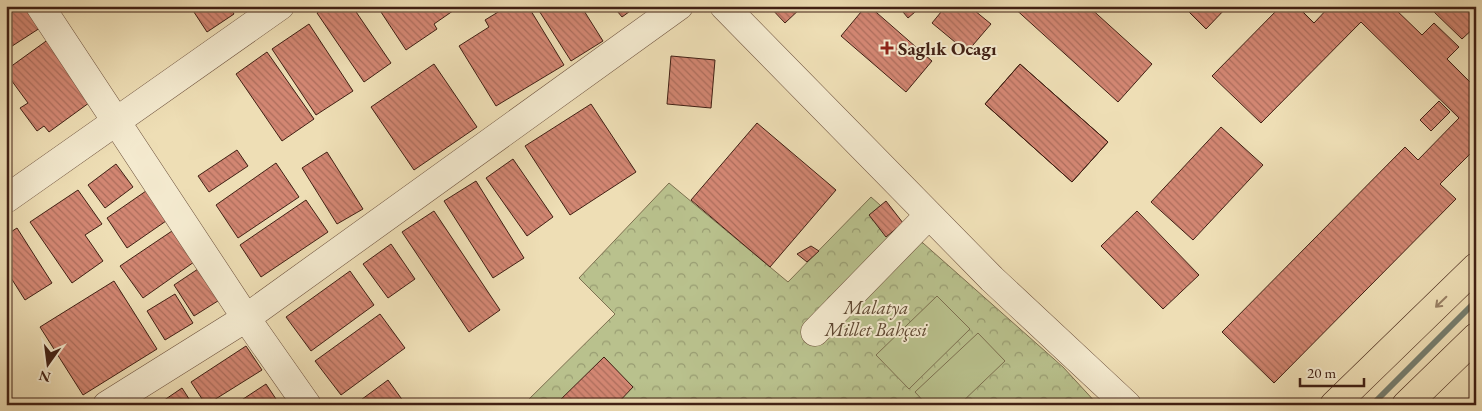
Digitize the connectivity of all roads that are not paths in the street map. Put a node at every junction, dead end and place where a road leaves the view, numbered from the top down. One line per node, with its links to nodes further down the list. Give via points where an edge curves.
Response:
1 (40, 6): 5 (street)
2 (280, 6): 5 (street)
3 (679, 6): 9 (street)
4 (724, 6): 7 (street)
5 (116, 120): 6 (street); 9 (street)
6 (6, 198)
7 (929, 215): 10 (street); 14 (street, via 992,280)
8 (1476, 268): 15 (main road, one-way to 15)
9 (246, 318): 12 (street); 13 (street)
10 (815, 332)
11 (1476, 337): 16 (main road)
12 (107, 405)
13 (307, 405)
14 (1126, 405)
15 (1334, 405)
16 (1406, 405)

